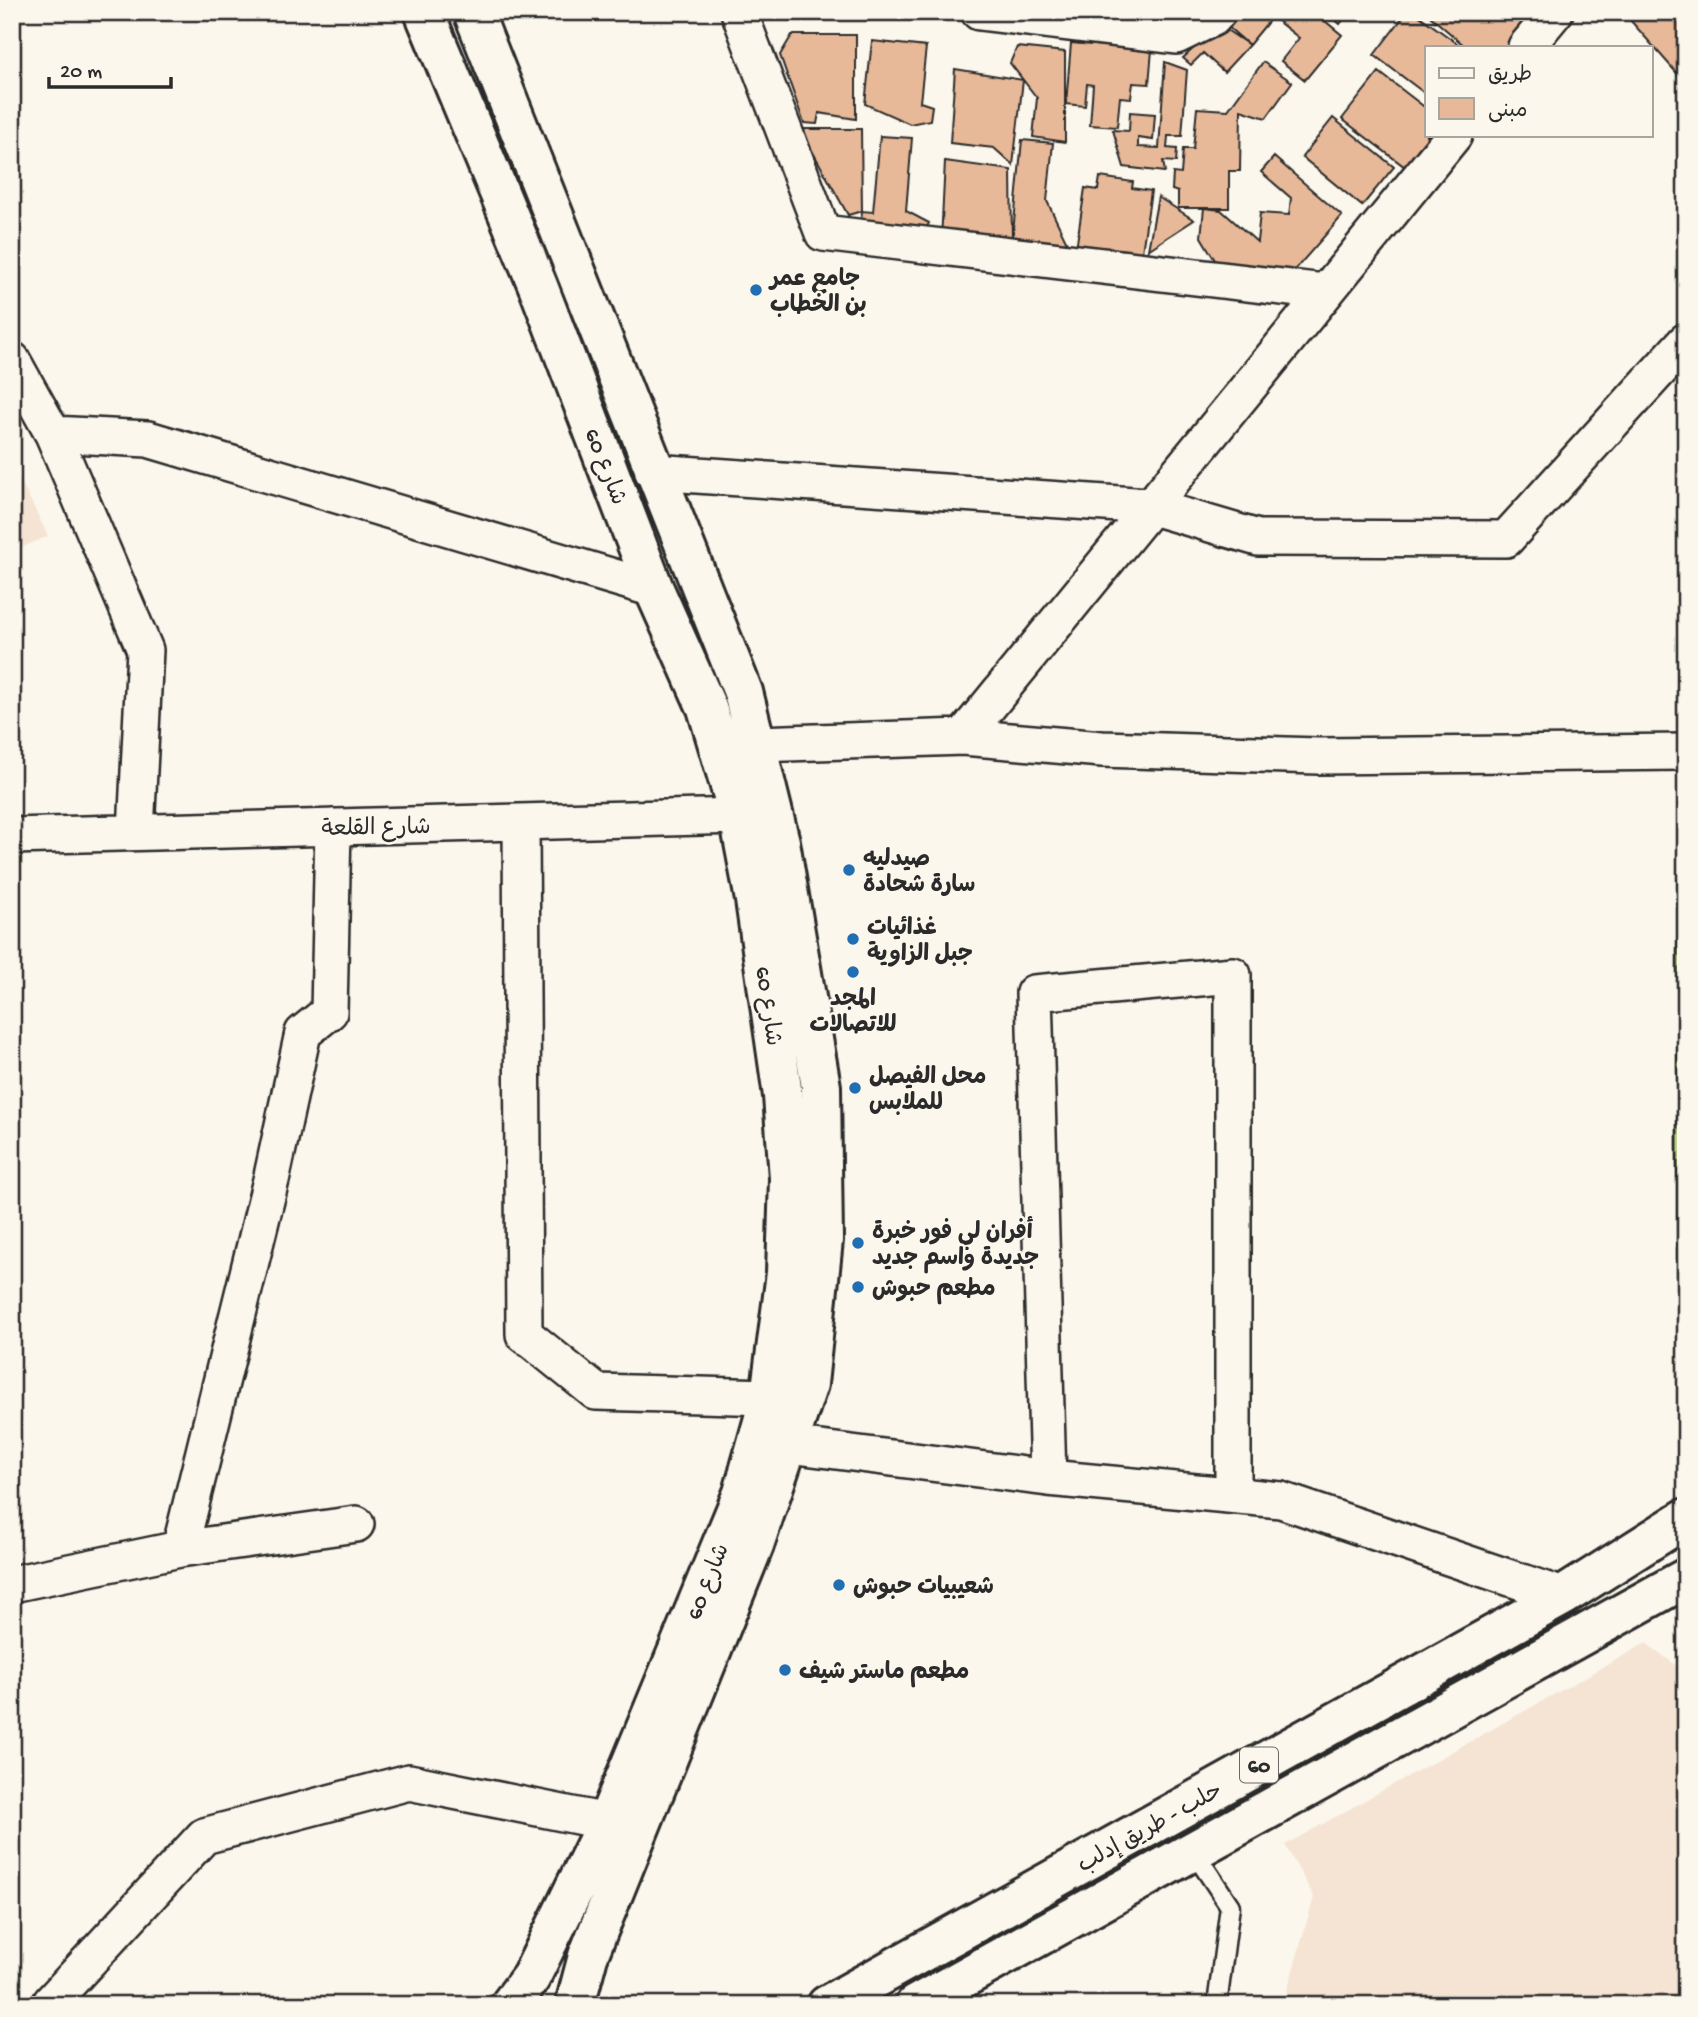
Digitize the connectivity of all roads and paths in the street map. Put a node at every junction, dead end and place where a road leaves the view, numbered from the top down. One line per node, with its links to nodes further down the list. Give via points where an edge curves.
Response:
1 (424, 12): 16 (main road, شارع 60, via 538,286)
2 (473, 12): 14 (main road, شارع 60)
3 (738, 12): 10 (street, via 823,233)
4 (979, 12): 7 (street)
5 (1218, 12): 7 (street, via 1176,36)
6 (1555, 12): 8 (street)
7 (1039, 16)
8 (1527, 46)
9 (1453, 136): 10 (street)
10 (1324, 292): 15 (street)
11 (1686, 341): 15 (street, via 1506,539 1258,538)
12 (12, 360): 13 (street)
13 (52, 434): 16 (street, via 148,439); 23 (street, via 145,650)
14 (653, 472): 15 (street); 18 (main road, شارع 60, via 743,692)
15 (1149, 506): 17 (street)
16 (654, 589): 20 (main road, شارع 60, via 707,708)
17 (963, 737): 18 (street); 19 (street, via 1102,749 1318,757)
18 (757, 744): 26 (main road, شارع 60, via 780,842 821,1087 823,1240 808,1384)
19 (1686, 752)
20 (739, 816): 21 (street, شارع القلعة); 25 (main road, شارع 60, via 782,1083 789,1178 786,1273)
21 (521, 823): 22 (street, شارع القلعة); 25 (street, via 524,1334 596,1392)
22 (333, 827): 23 (street, شارع القلعة); 31 (street, via 329,1012 303,1033)
23 (136, 832): 24 (street, شارع القلعة)
24 (12, 836)
25 (770, 1397): 35 (main road, شارع 60, via 743,1493)
26 (789, 1445): 27 (street); 39 (main road, شارع 60, via 754,1545 588,1956)
27 (1048, 1478): 28 (street); 28 (street, via 1034,993 1233,975)
28 (1233, 1495): 34 (street, via 1280,1500)
29 (1686, 1518): 34 (main road, حلب - طريق إدلب / 60)
30 (356, 1524): 31 (street)
31 (180, 1549): 33 (street)
32 (1686, 1578): 36 (main road, حلب - طريق إدلب / 60)
33 (12, 1584)
34 (1563, 1596): 40 (main road, حلب - طريق إدلب / 60)
35 (607, 1822): 37 (street, via 409,1782 204,1836); 38 (main road, شارع 60, via 531,1977)
36 (1194, 1852): 41 (main road, حلب - طريق إدلب / 60); 42 (lane, via 1230,1906)
37 (51, 2002)
38 (510, 2005)
39 (575, 2005)
40 (827, 2005)
41 (915, 2005)
42 (1217, 2005)

